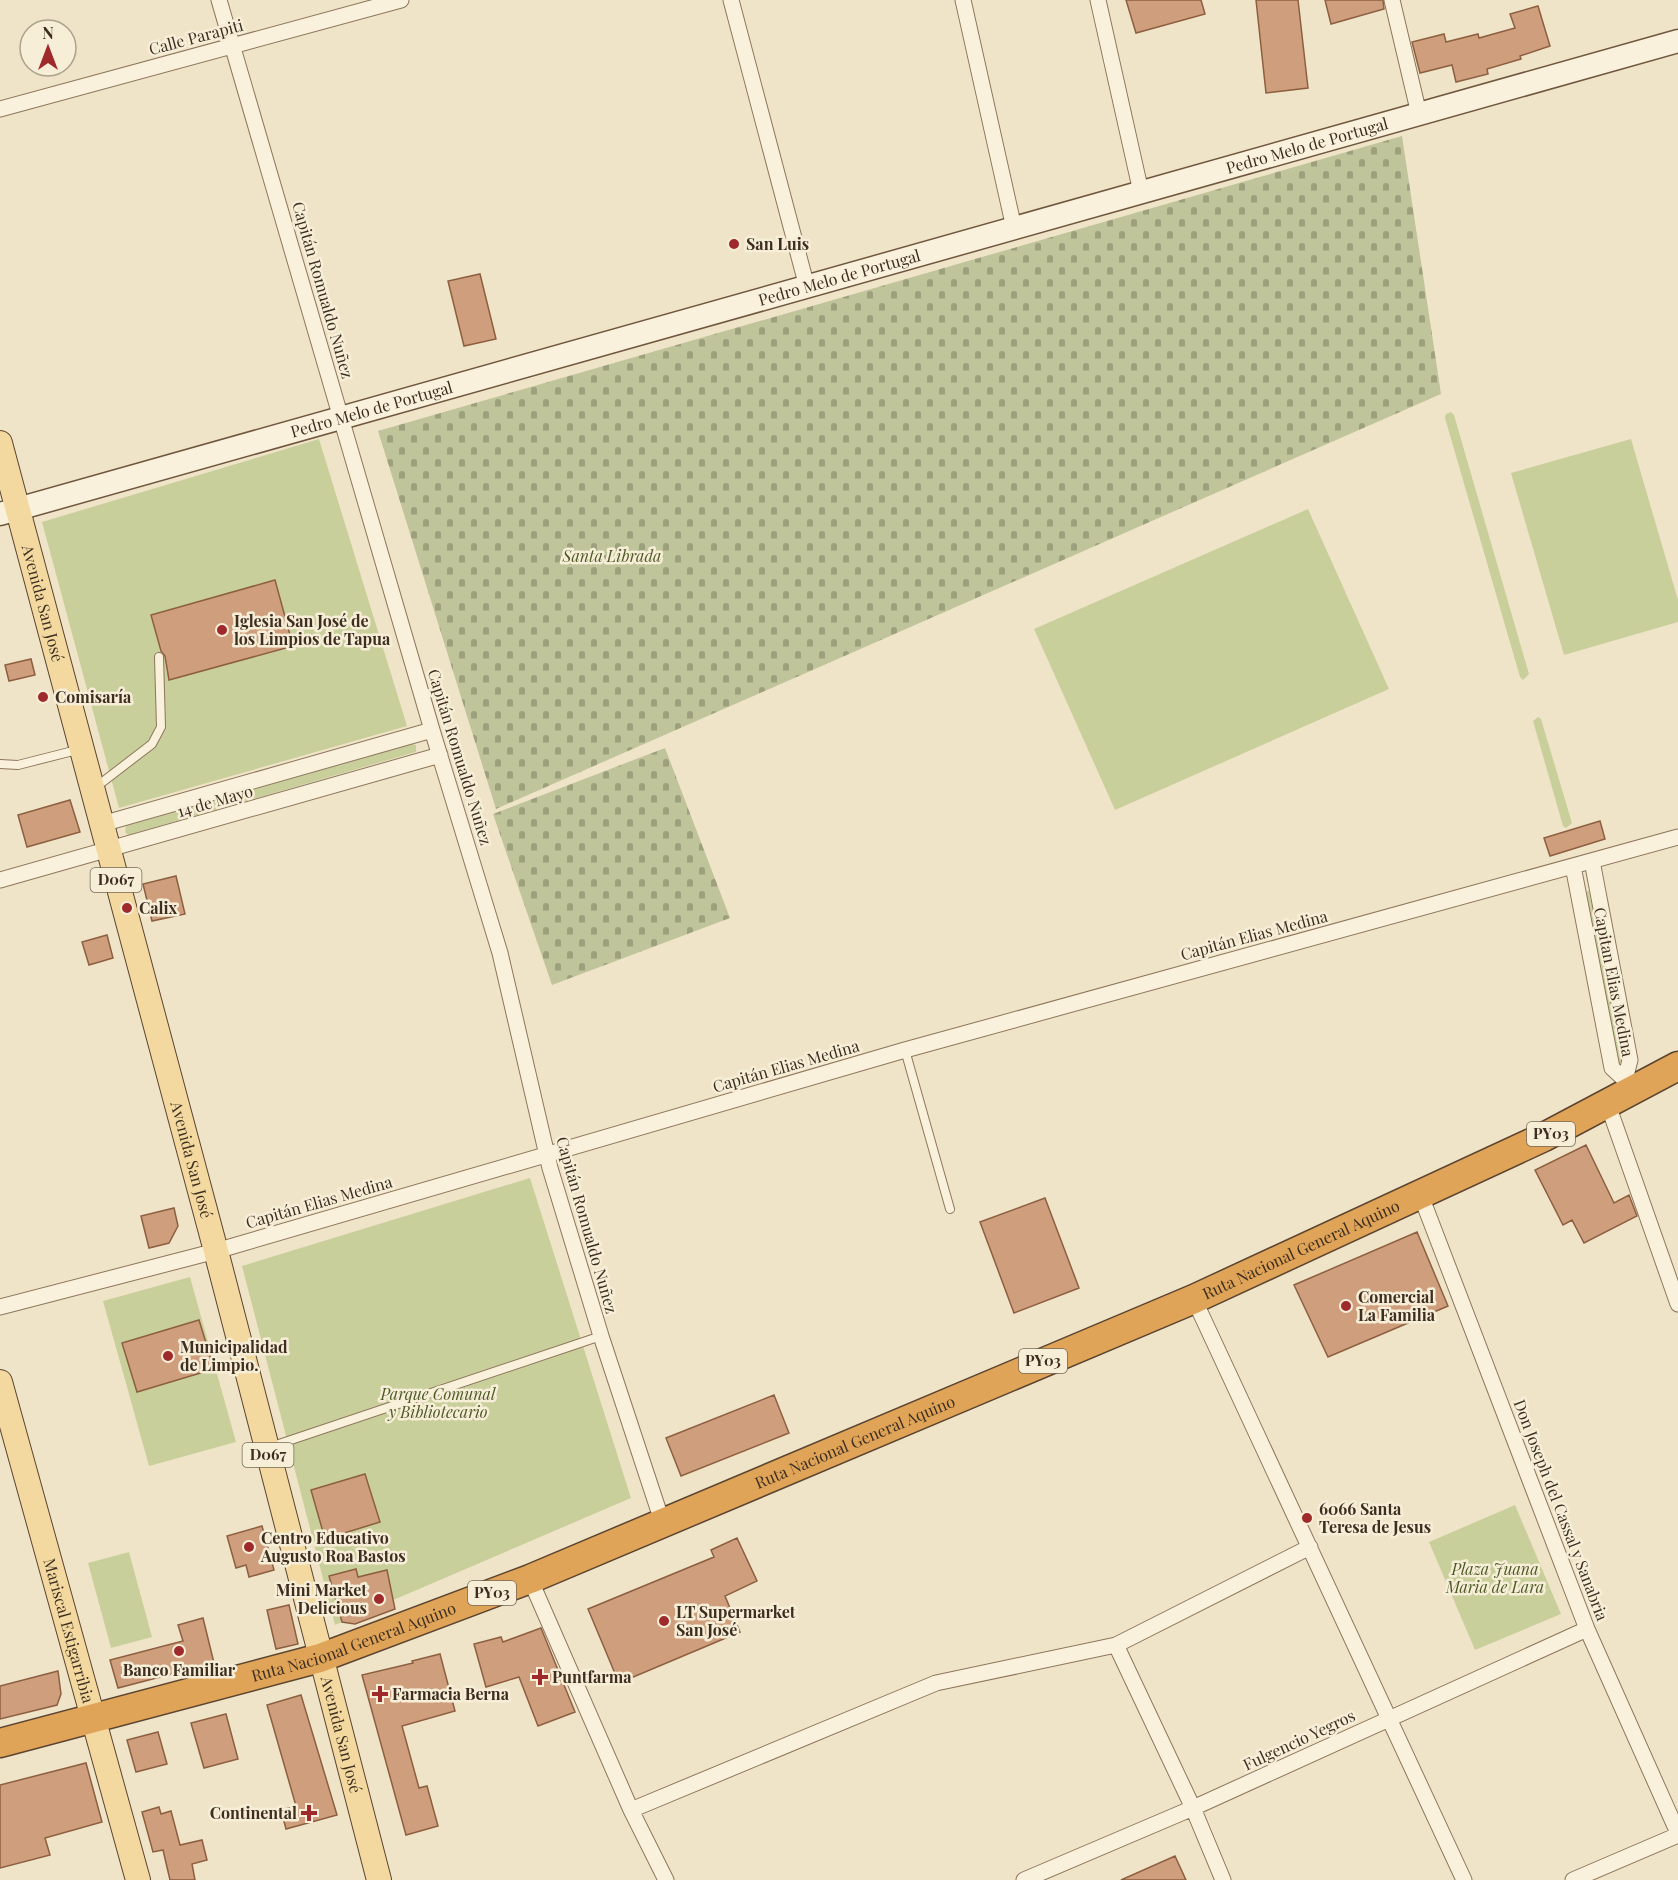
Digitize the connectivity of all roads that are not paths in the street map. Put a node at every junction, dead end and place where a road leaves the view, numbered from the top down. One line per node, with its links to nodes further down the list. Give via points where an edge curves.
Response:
1 (219, 0): 8 (street, Capitán Romualdo Nuñez)
2 (401, 0): 8 (street, Calle Parapiti)
3 (731, 0): 13 (street)
4 (963, 0): 12 (street)
5 (1098, 0): 11 (street)
6 (1392, 0): 10 (street)
7 (1678, 41): 10 (street, Pedro Melo de Portugal)
8 (233, 46): 9 (street, Calle Parapiti); 14 (street, Capitán Romualdo Nuñez)
9 (0, 109)
10 (1419, 114): 11 (street, Pedro Melo de Portugal)
11 (1141, 192): 12 (street, Pedro Melo de Portugal)
12 (1014, 228): 13 (street, Pedro Melo de Portugal)
13 (807, 286): 14 (street, Pedro Melo de Portugal)
14 (342, 418): 16 (street, Pedro Melo de Portugal); 18 (street, Capitán Romualdo Nuñez)
15 (0, 443): 16 (main road, Avenida San José / D067)
16 (10, 511): 19 (main road, Avenida San José / D067)
17 (159, 657): 22 (lane, via 158,736)
18 (432, 730): 20 (street, Capitán Romualdo Nuñez); 23 (street, 14 de Mayo)
19 (82, 748): 21 (lane, via 18,765); 22 (main road, Avenida San José / D067)
20 (440, 755): 25 (street, 14 de Mayo); 31 (street, Capitán Romualdo Nuñez, via 500,953)
21 (0, 764)
22 (93, 790): 23 (main road, Avenida San José / D067)
23 (102, 824): 25 (main road, Avenida San José / D067)
24 (1678, 839): 26 (street)
25 (108, 850): 27 (street, 14 de Mayo); 34 (main road, Avenida San José / D067)
26 (1582, 864): 28 (street, Capitán Elias Medina); 30 (street, Capitan Elias Medina, via 1612,1068); 30 (street, Capitan Elias Medina, via 1630,1060)
27 (0, 880)
28 (905, 1050): 31 (street, Capitán Elias Medina); 33 (lane)
29 (1678, 1065): 30 (highway, Ruta Nacional General Aquino / PY03)
30 (1620, 1093): 32 (highway, Ruta Nacional General Aquino / PY03); 36 (street)
31 (546, 1154): 34 (street, Capitán Elias Medina); 38 (street, Capitán Romualdo Nuñez)
32 (1421, 1196): 35 (highway, Ruta Nacional General Aquino / PY03); 44 (street, Don Joseph del Cassal y Sanabria)
33 (950, 1209)
34 (216, 1251): 37 (street, Capitán Elias Medina); 40 (main road, Avenida San José / D067)
35 (1194, 1299): 41 (highway, Ruta Nacional General Aquino / PY03); 42 (street)
36 (1678, 1304)
37 (0, 1306)
38 (601, 1336): 40 (lane); 41 (street, Capitán Romualdo Nuñez)
39 (0, 1383): 47 (main road, Mariscal Estigarribia)
40 (266, 1448): 46 (main road, Avenida San José / D067)
41 (663, 1524): 43 (highway, Ruta Nacional General Aquino / PY03)
42 (1310, 1547): 45 (street); 48 (street)
43 (530, 1579): 46 (highway, Ruta Nacional General Aquino / PY03); 51 (street)
44 (1587, 1629): 48 (street, Fulgencio Yegros); 52 (street, Don Joseph del Cassal y Sanabria)
45 (1116, 1645): 50 (street); 51 (street, via 936,1683)
46 (320, 1658): 47 (highway, Ruta Nacional General Aquino / PY03); 54 (main road, Avenida San José / D067)
47 (94, 1718): 49 (highway, Ruta Nacional General Aquino / PY03); 53 (main road, Mariscal Estigarribia)
48 (1390, 1718): 50 (street, Fulgencio Yegros); 58 (street)
49 (0, 1743)
50 (1193, 1808): 56 (street, Fulgencio Yegros); 57 (street)
51 (631, 1810): 55 (street)
52 (1678, 1834): 59 (street)
53 (138, 1880)
54 (379, 1880)
55 (666, 1880)
56 (1024, 1880)
57 (1223, 1880)
58 (1464, 1880)
59 (1573, 1880)

